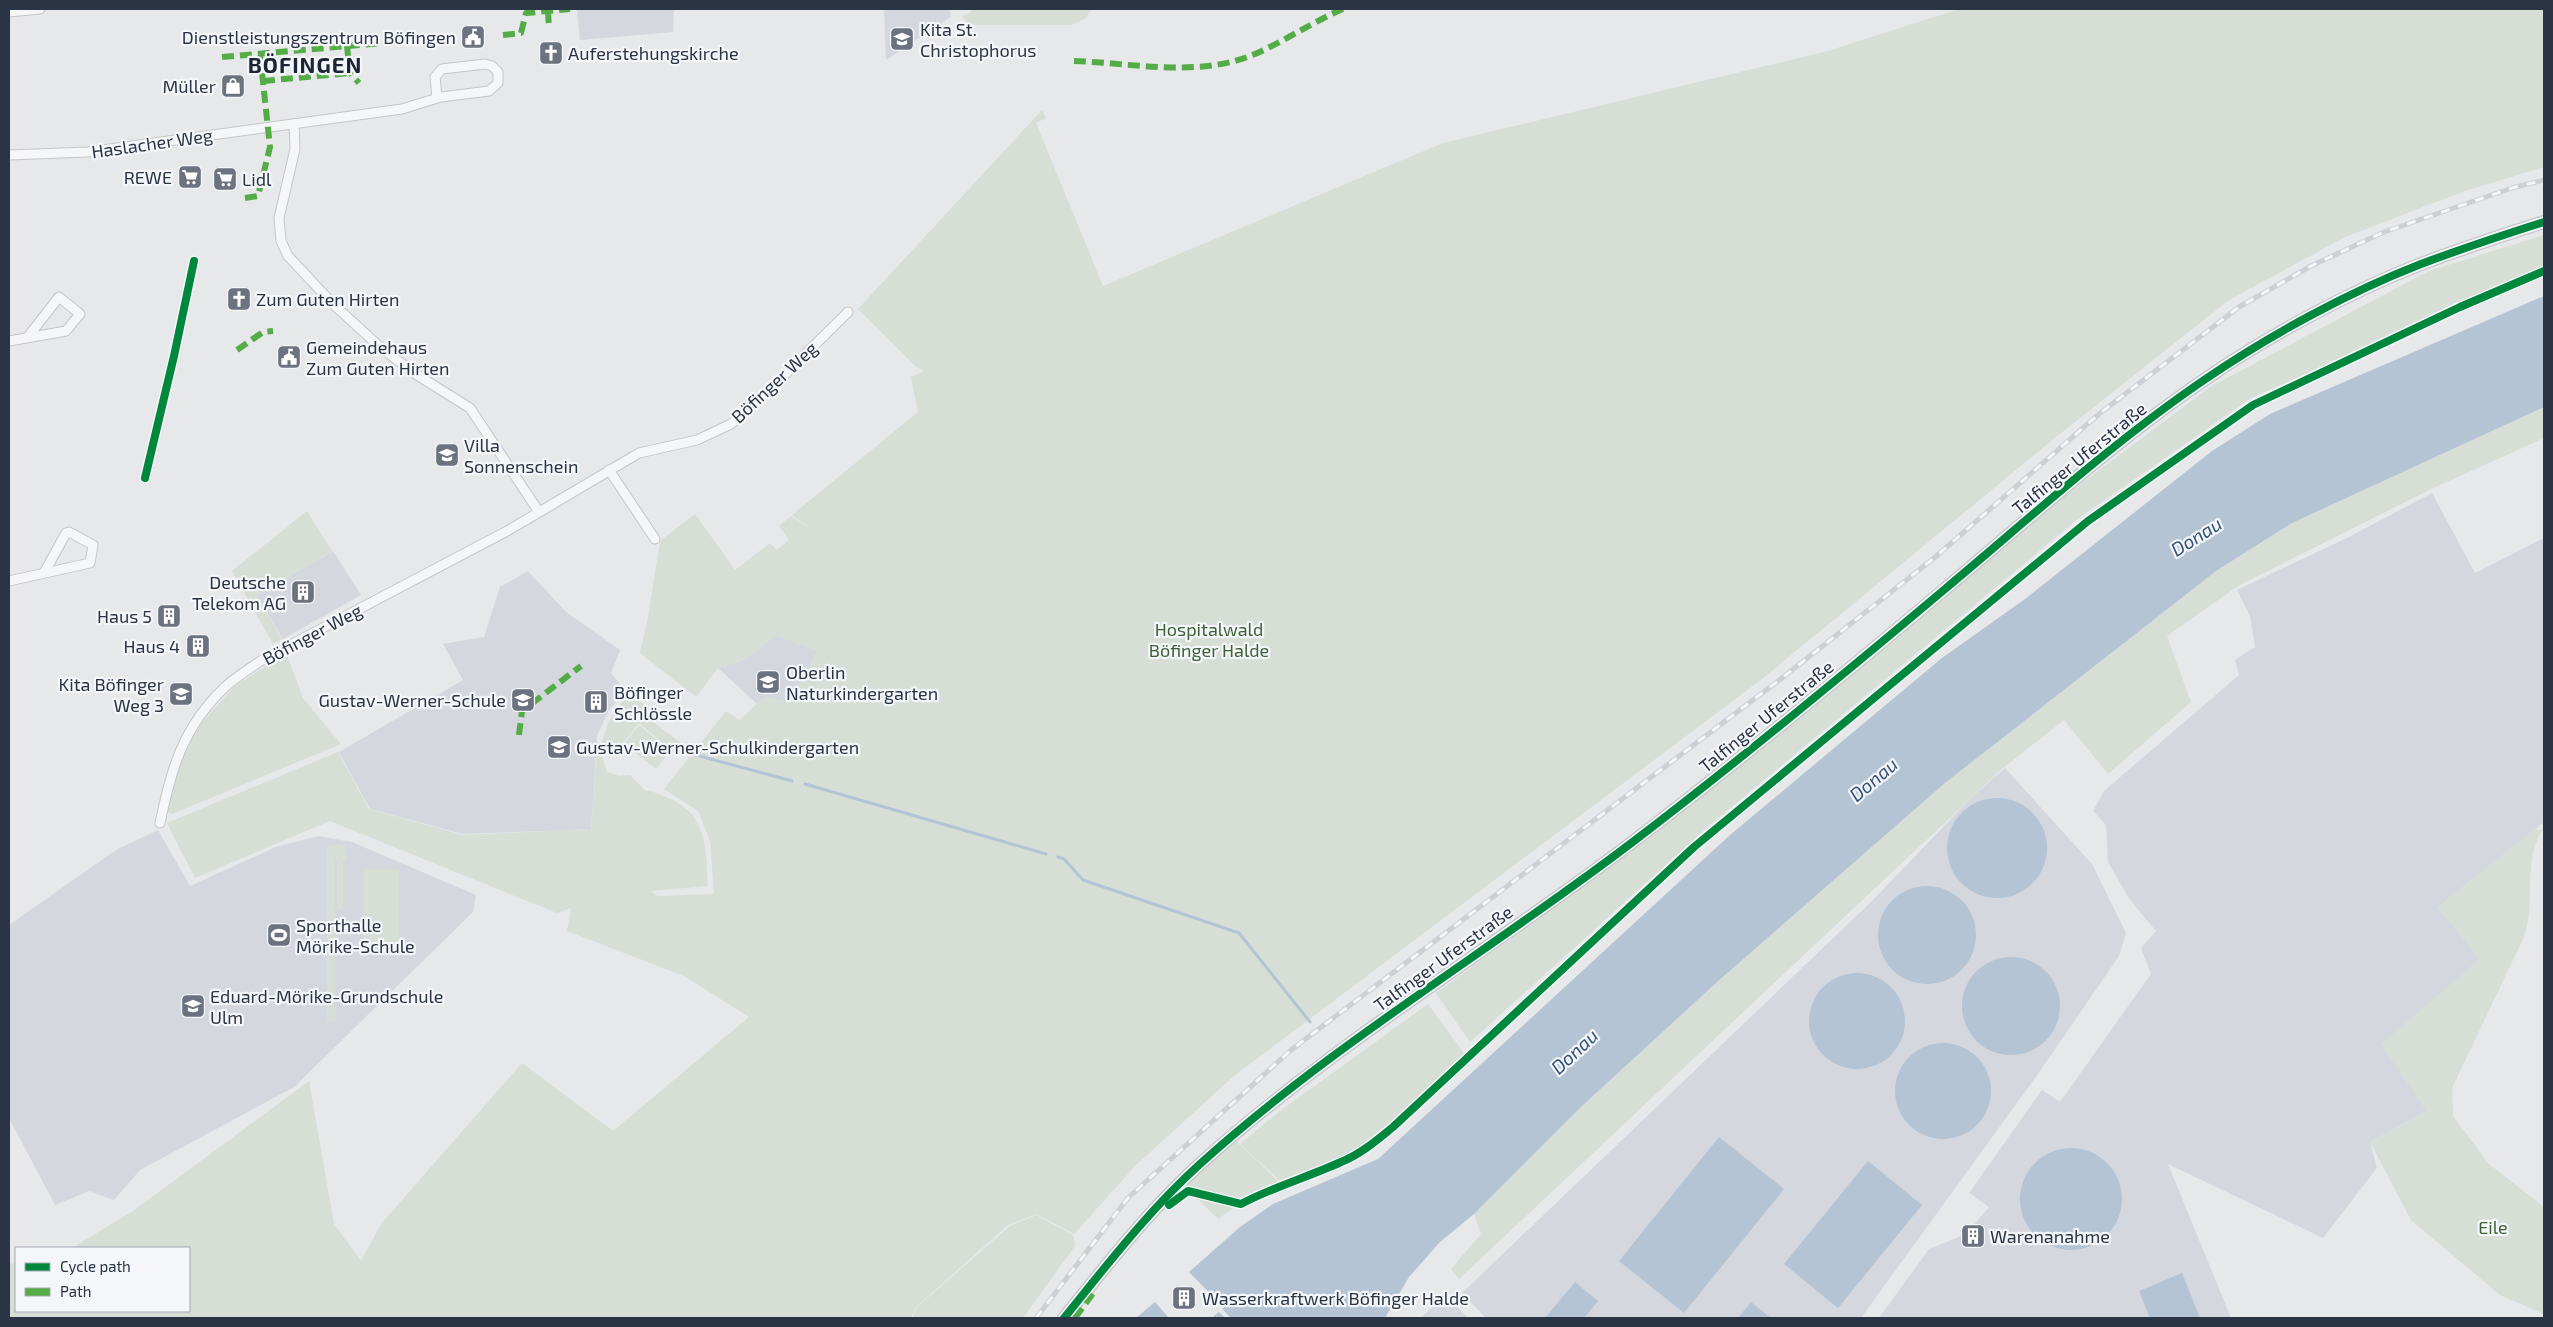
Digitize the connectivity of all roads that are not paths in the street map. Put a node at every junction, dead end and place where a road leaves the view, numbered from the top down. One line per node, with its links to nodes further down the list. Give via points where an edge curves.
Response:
1 (40, 9): 2 (street)
2 (9, 12)
3 (437, 98): 3 (street, Haslacher Weg, via 489,91 498,83 498,72 485,64 442,69 435,77); 4 (street, Haslacher Weg, via 402,109)
4 (294, 124): 5 (street, Haslacher Weg, via 75,154); 11 (street, via 295,149 280,218 282,241 290,261 378,345 417,375 462,402 473,413)
5 (9, 155)
6 (2544, 222): 16 (street, Talfinger Uferstraße, via 2417,266 2330,306 2208,377 2077,475 1948,587 1631,844 1424,989 1251,1120 1174,1188 1126,1240)
7 (848, 312): 10 (street, Böfinger Weg, via 731,424 697,440 639,453)
8 (26, 338): 8 (street, via 66,331 80,314 59,297); 9 (street)
9 (9, 340)
10 (609, 470): 11 (street, Böfinger Weg); 12 (street)
11 (539, 512): 15 (street, Böfinger Weg, via 262,660 225,687 189,729 170,774)
12 (655, 539)
13 (44, 573): 13 (street, via 90,563 93,545 66,533); 14 (street)
14 (9, 581)
15 (160, 823)
16 (1064, 1318)

